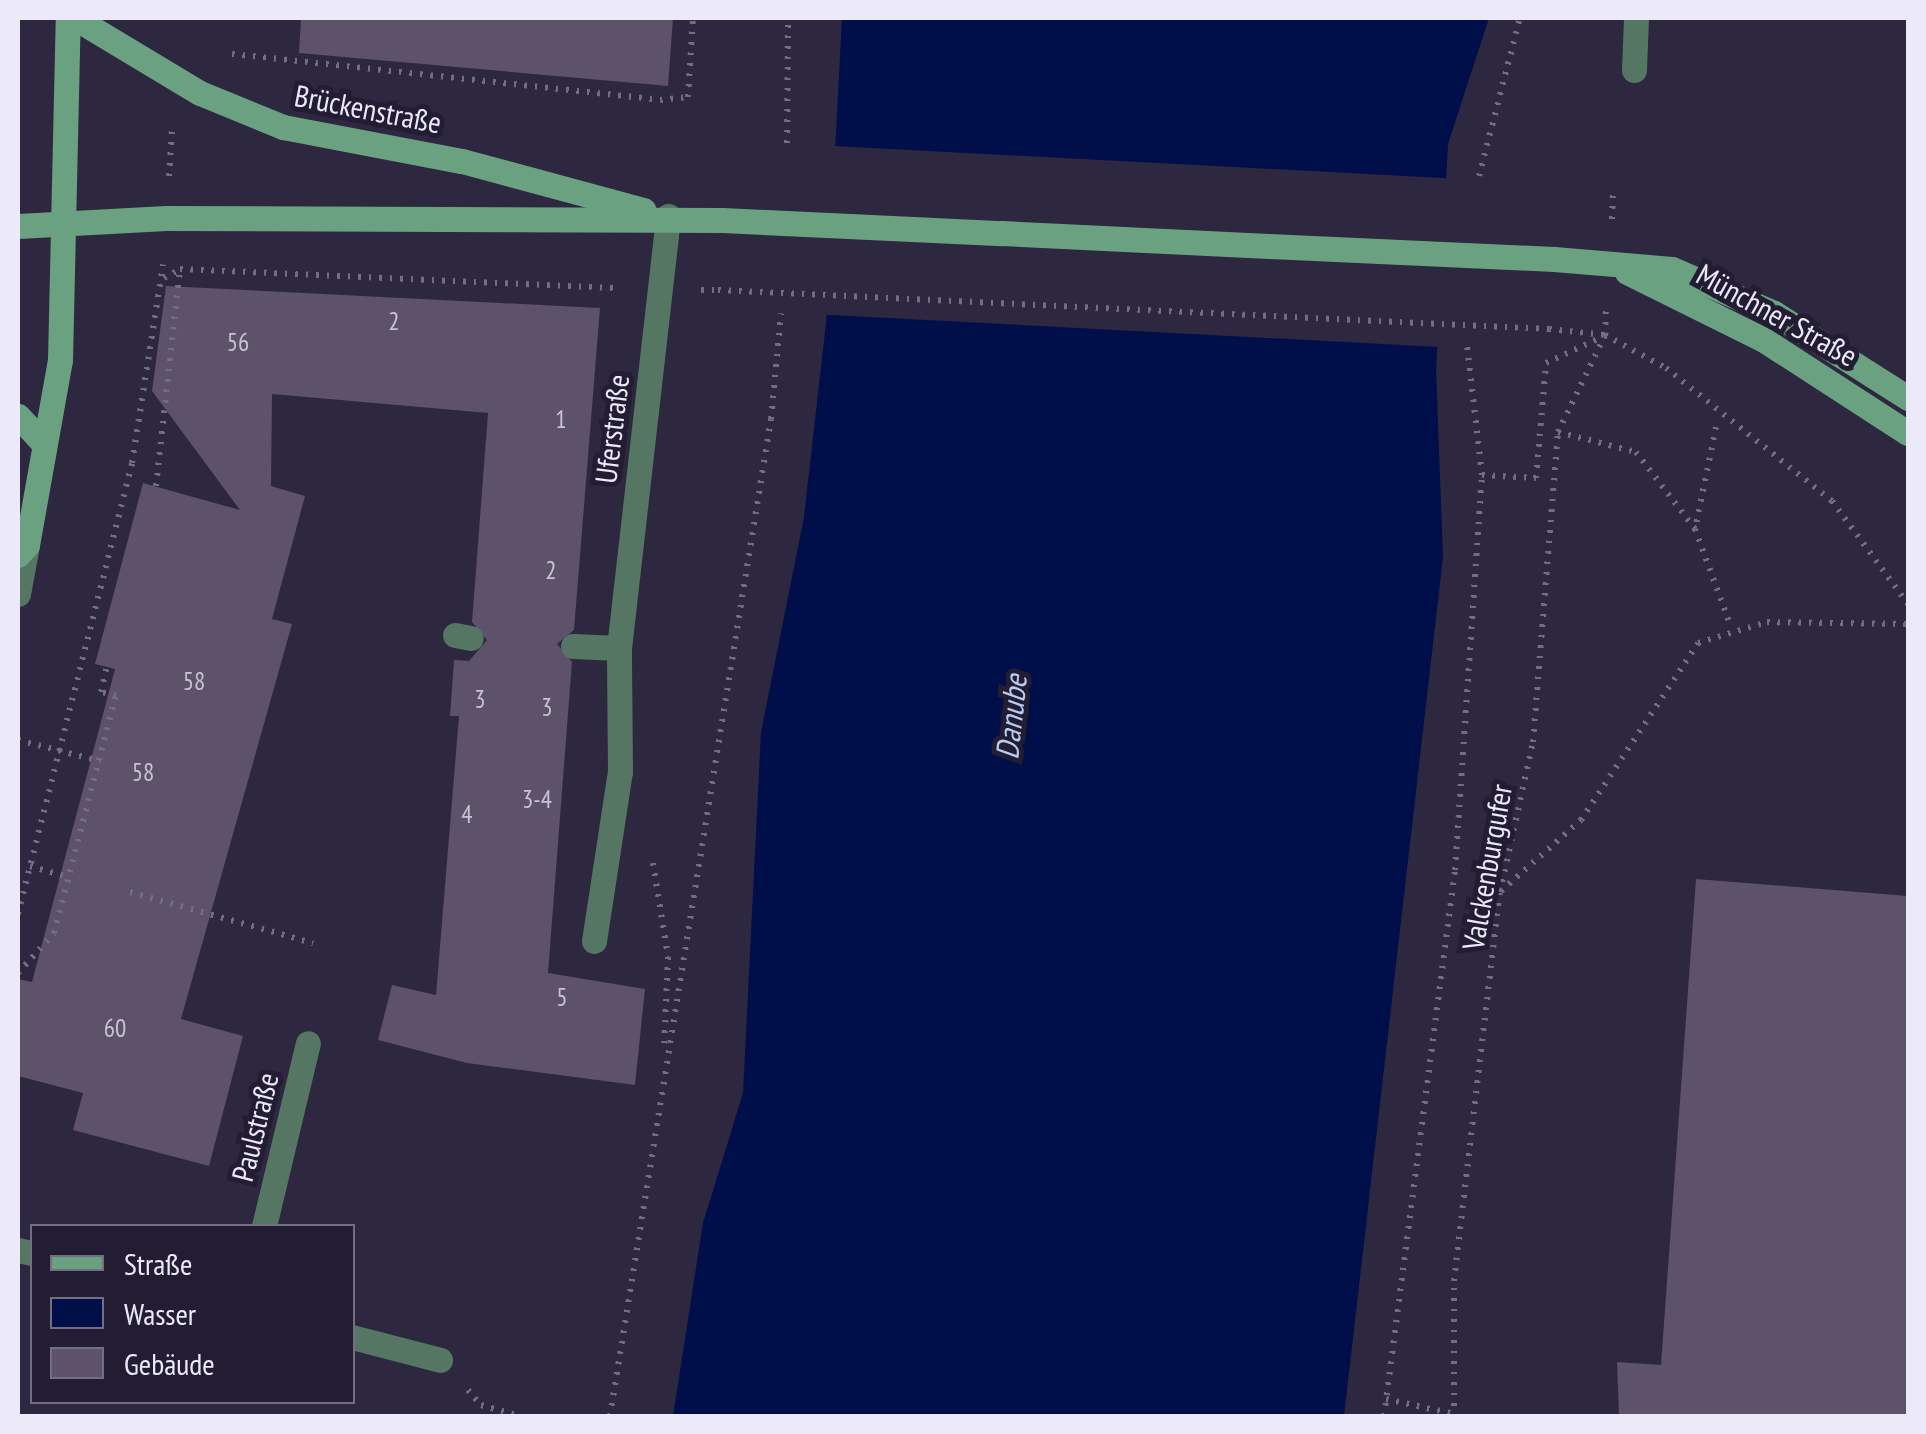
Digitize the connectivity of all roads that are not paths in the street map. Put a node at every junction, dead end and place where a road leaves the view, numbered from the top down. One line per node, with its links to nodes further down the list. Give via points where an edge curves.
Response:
1 (72, 18): 4 (main road, Brückenstraße, via 175,79 283,127 462,161); 5 (main road)
2 (1636, 18): 3 (street)
3 (1634, 70)
4 (668, 216): 5 (main road, Brückenstraße, via 462,224); 7 (main road, Brückenstraße, bridge); 16 (street, Uferstraße)
5 (66, 220): 6 (main road, Brückenstraße); 12 (main road, via 60,360)
6 (18, 226)
7 (1554, 259): 8 (main road, Münchner Straße)
8 (1610, 263): 9 (main road, Münchner Straße, via 1672,270 1774,313); 11 (main road, Münchner Straße, via 1764,340)
9 (1908, 398)
10 (18, 416): 12 (main road)
11 (1908, 433)
12 (44, 444): 13 (main road)
13 (22, 550): 14 (street)
14 (18, 594)
15 (573, 646): 16 (street)
16 (619, 648): 17 (street, Uferstraße, via 620,772)
17 (594, 940)
18 (308, 1043): 19 (street, Paulstraße)
19 (264, 1224)
20 (355, 1337): 21 (street)
21 (440, 1360)

